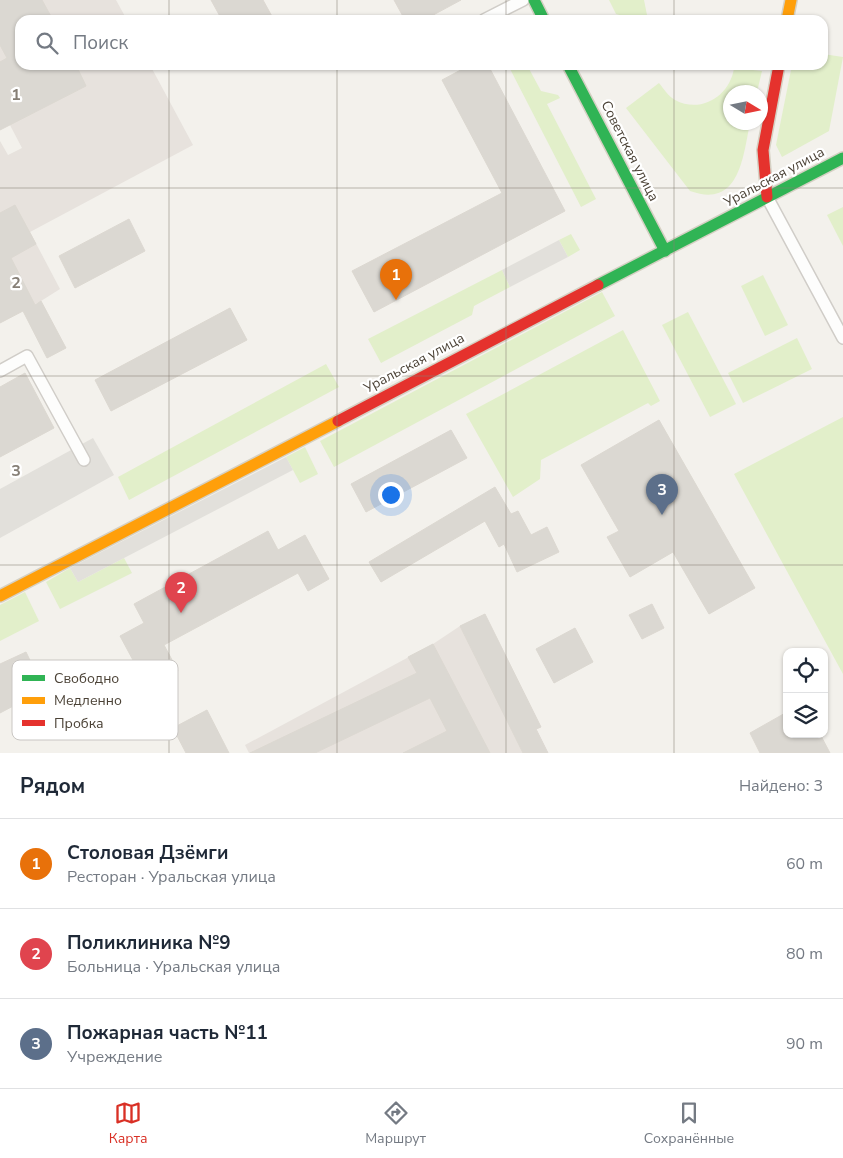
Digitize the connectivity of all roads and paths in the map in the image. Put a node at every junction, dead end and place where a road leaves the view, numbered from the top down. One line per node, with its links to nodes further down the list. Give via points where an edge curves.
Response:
1 (523, 0): 4 (lane)
2 (534, 0): 5 (street)
3 (791, 0): 6 (street)
4 (494, 15)
5 (542, 15)
6 (788, 15)
7 (571, 70): 11 (street, Советская улица)
8 (778, 70): 10 (street, via 763,150)
9 (843, 158): 10 (street, Уральская улица)
10 (767, 197): 11 (street, Уральская улица); 12 (lane)
11 (664, 251): 15 (street, Уральская улица)
12 (843, 338)
13 (0, 371): 14 (lane, via 27,356)
14 (84, 460)
15 (0, 596)

